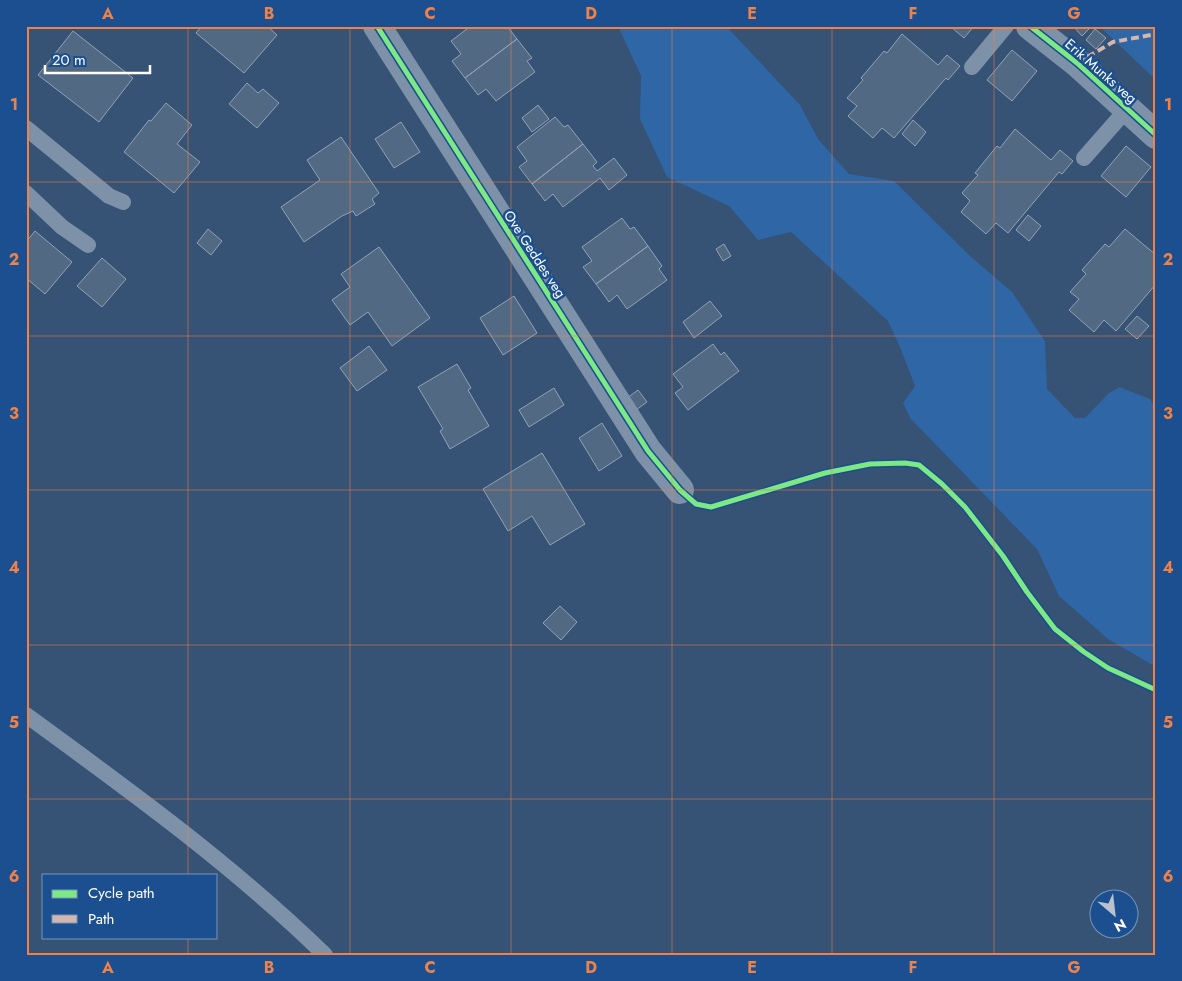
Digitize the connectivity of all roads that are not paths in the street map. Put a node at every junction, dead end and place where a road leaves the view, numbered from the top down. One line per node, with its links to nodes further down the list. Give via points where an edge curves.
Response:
1 (377, 26): 12 (street, Ove Geddes veg, via 648,451)
2 (1006, 26): 4 (lane)
3 (1030, 26): 5 (street, Erik Munks veg)
4 (972, 67)
5 (1128, 108): 7 (street, Erik Munks veg); 8 (lane)
6 (26, 128): 10 (lane, via 109,196)
7 (1156, 135)
8 (1084, 158)
9 (26, 193): 11 (lane, via 62,227)
10 (123, 202)
11 (88, 245)
12 (680, 490)
13 (26, 714): 14 (lane, via 190,839 290,921)
14 (325, 955)

